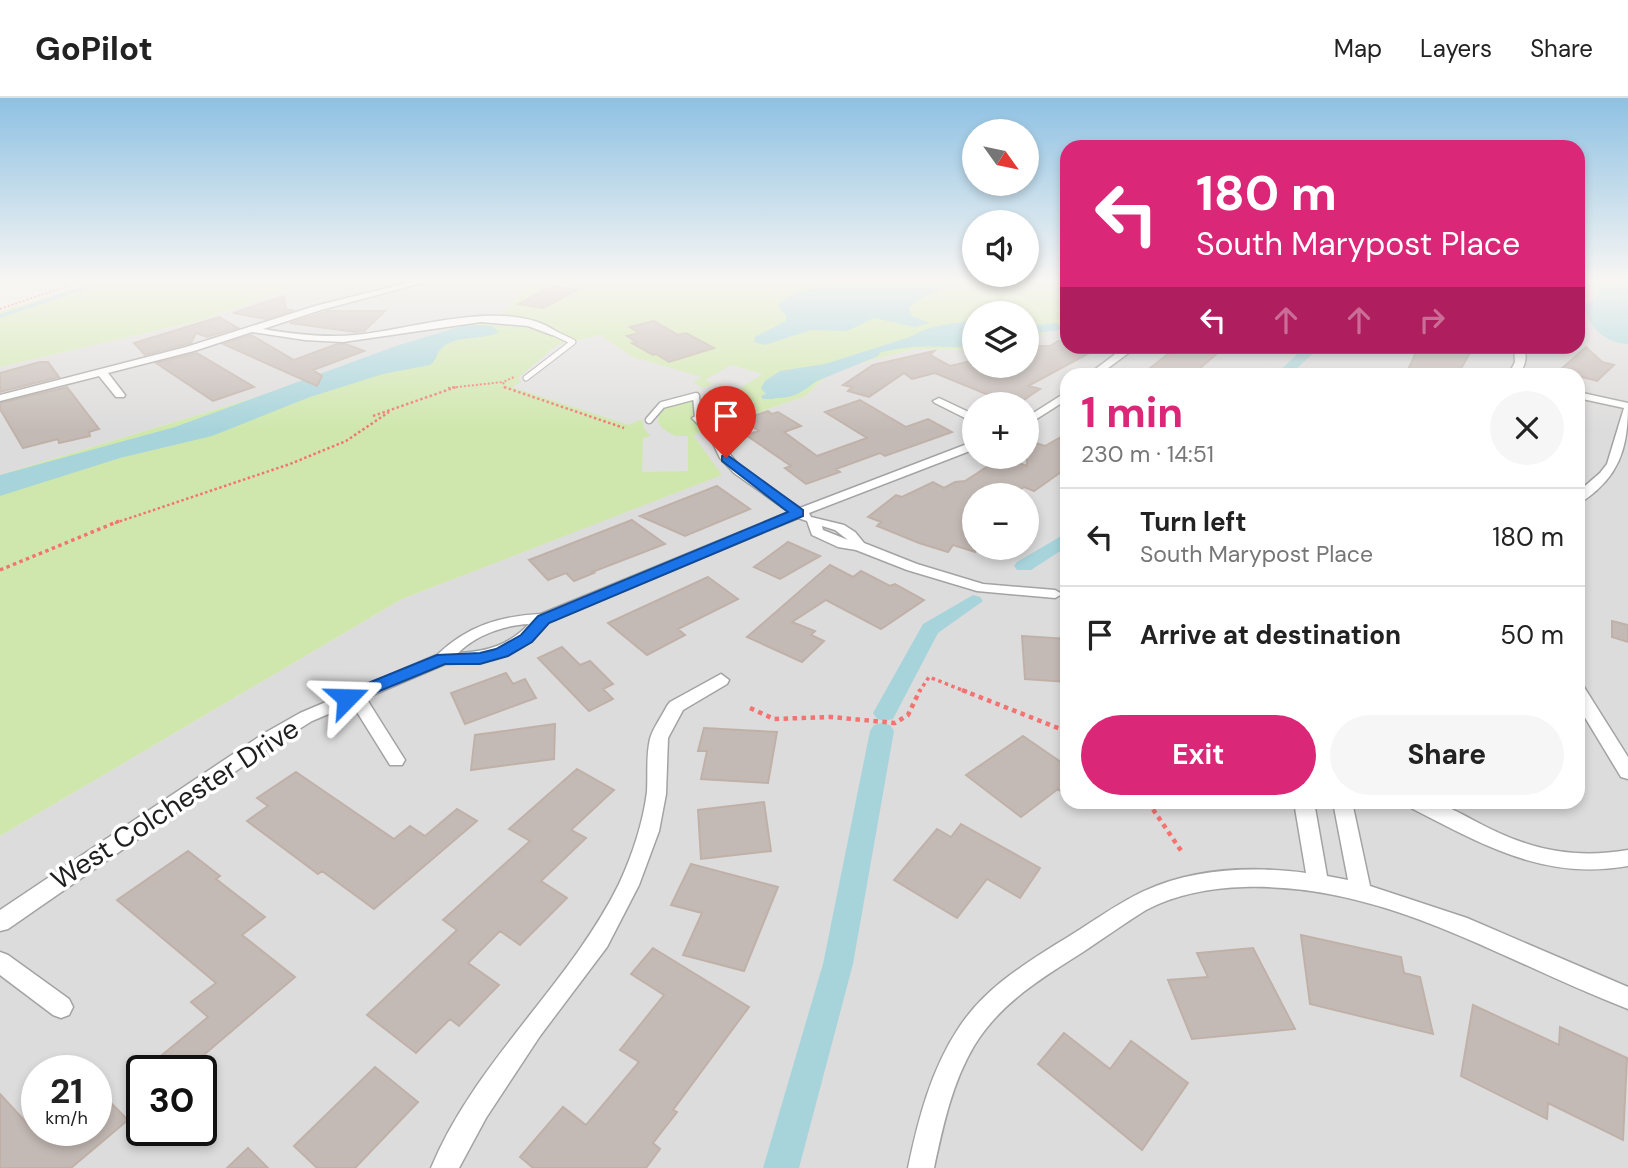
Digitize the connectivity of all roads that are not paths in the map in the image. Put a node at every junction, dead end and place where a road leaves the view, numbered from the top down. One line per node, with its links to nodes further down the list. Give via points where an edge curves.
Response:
1 (251, 330): 2 (street, via 335,339); 7 (street)
2 (407, 330)
3 (547, 330): 4 (street)
4 (552, 332): 8 (lane, via 573,342)
5 (1122, 354): 6 (street)
6 (1102, 368)
7 (101, 372): 10 (street); 12 (street)
8 (526, 378)
9 (1585, 388): 13 (street)
10 (120, 395)
11 (1585, 397): 16 (street)
12 (0, 398)
13 (1628, 398)
14 (1060, 399): 18 (street)
15 (939, 401): 17 (street)
16 (1628, 408): 22 (street, via 1613,464)
17 (962, 413)
18 (1039, 414)
19 (698, 418): 20 (lane, via 695,396 660,405); 23 (street, via 732,464)
20 (649, 420)
21 (962, 450): 23 (street, West Colchester Drive)
22 (1585, 493)
23 (798, 513): 24 (street, via 831,523 854,536 859,546 912,567 982,588); 25 (street, West Colchester Drive)
24 (1060, 594)
25 (543, 619): 26 (street, West Colchester Drive, via 493,625 459,643); 26 (street, West Colchester Drive, via 527,638 502,653 480,659)
26 (443, 659): 28 (street, West Colchester Drive)
27 (720, 680): 42 (street, via 676,706 659,738 649,831 629,885 599,940 532,1028)
28 (355, 695): 30 (street); 38 (street, West Colchester Drive, via 269,739)
29 (1585, 702): 31 (street)
30 (396, 760)
31 (1628, 772)
32 (1305, 809): 36 (street)
33 (1344, 809): 37 (street)
34 (1431, 809): 35 (street, via 1533,855 1569,863 1604,864)
35 (1628, 858)
36 (1318, 882): 37 (street); 43 (street, via 1238,877 1157,894 1039,967 994,1002 959,1045 932,1115)
37 (1360, 890): 40 (street, via 1431,914)
38 (0, 922)
39 (0, 961): 41 (street)
40 (1628, 998)
41 (61, 1007)
42 (444, 1168)
43 (921, 1168)

